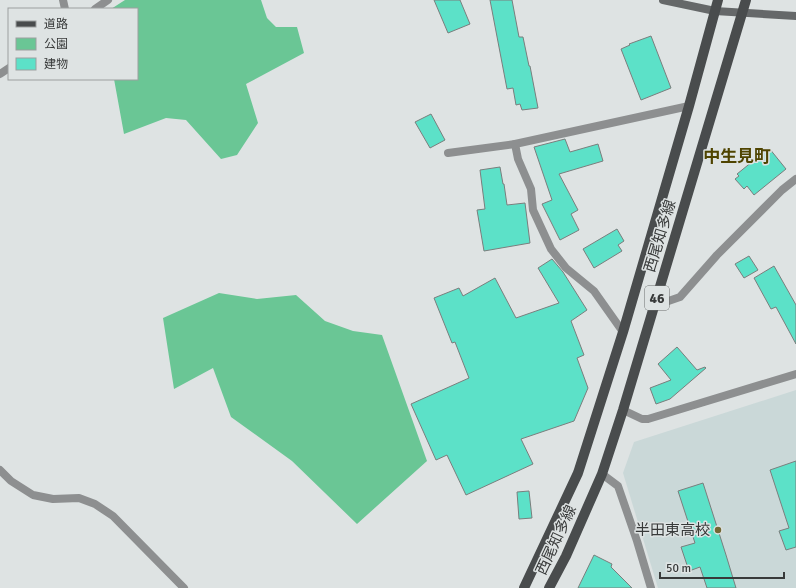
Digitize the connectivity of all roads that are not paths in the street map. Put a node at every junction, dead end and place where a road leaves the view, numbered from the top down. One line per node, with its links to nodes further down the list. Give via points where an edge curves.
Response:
1 (108, 0): 5 (street)
2 (663, 0): 6 (main road)
3 (718, 0): 6 (main road, 西尾知多線 / 46)
4 (746, 0): 7 (main road, 西尾知多線 / 46)
5 (96, 8)
6 (715, 11): 7 (main road); 9 (main road, 西尾知多線 / 46)
7 (742, 13): 8 (main road); 13 (main road, 西尾知多線 / 46)
8 (796, 16)
9 (689, 106): 10 (street); 14 (main road, 西尾知多線 / 46)
10 (515, 144): 11 (street); 14 (street, via 518,159 531,189 533,210 551,249 566,268 594,291)
11 (448, 153)
12 (796, 179): 13 (street, via 717,255 680,297)
13 (654, 306): 16 (main road, 西尾知多線 / 46)
14 (623, 332): 20 (main road, 西尾知多線 / 46, via 578,473)
15 (796, 374): 16 (street, via 648,419 642,419)
16 (623, 410): 18 (main road, 西尾知多線 / 46)
17 (0, 470): 19 (street, via 11,481 34,495 53,499 79,498 95,504 113,516)
18 (602, 474): 21 (main road, 西尾知多線 / 46); 22 (street, via 618,486)
19 (184, 588)
20 (524, 588)
21 (549, 588)
22 (651, 588)

